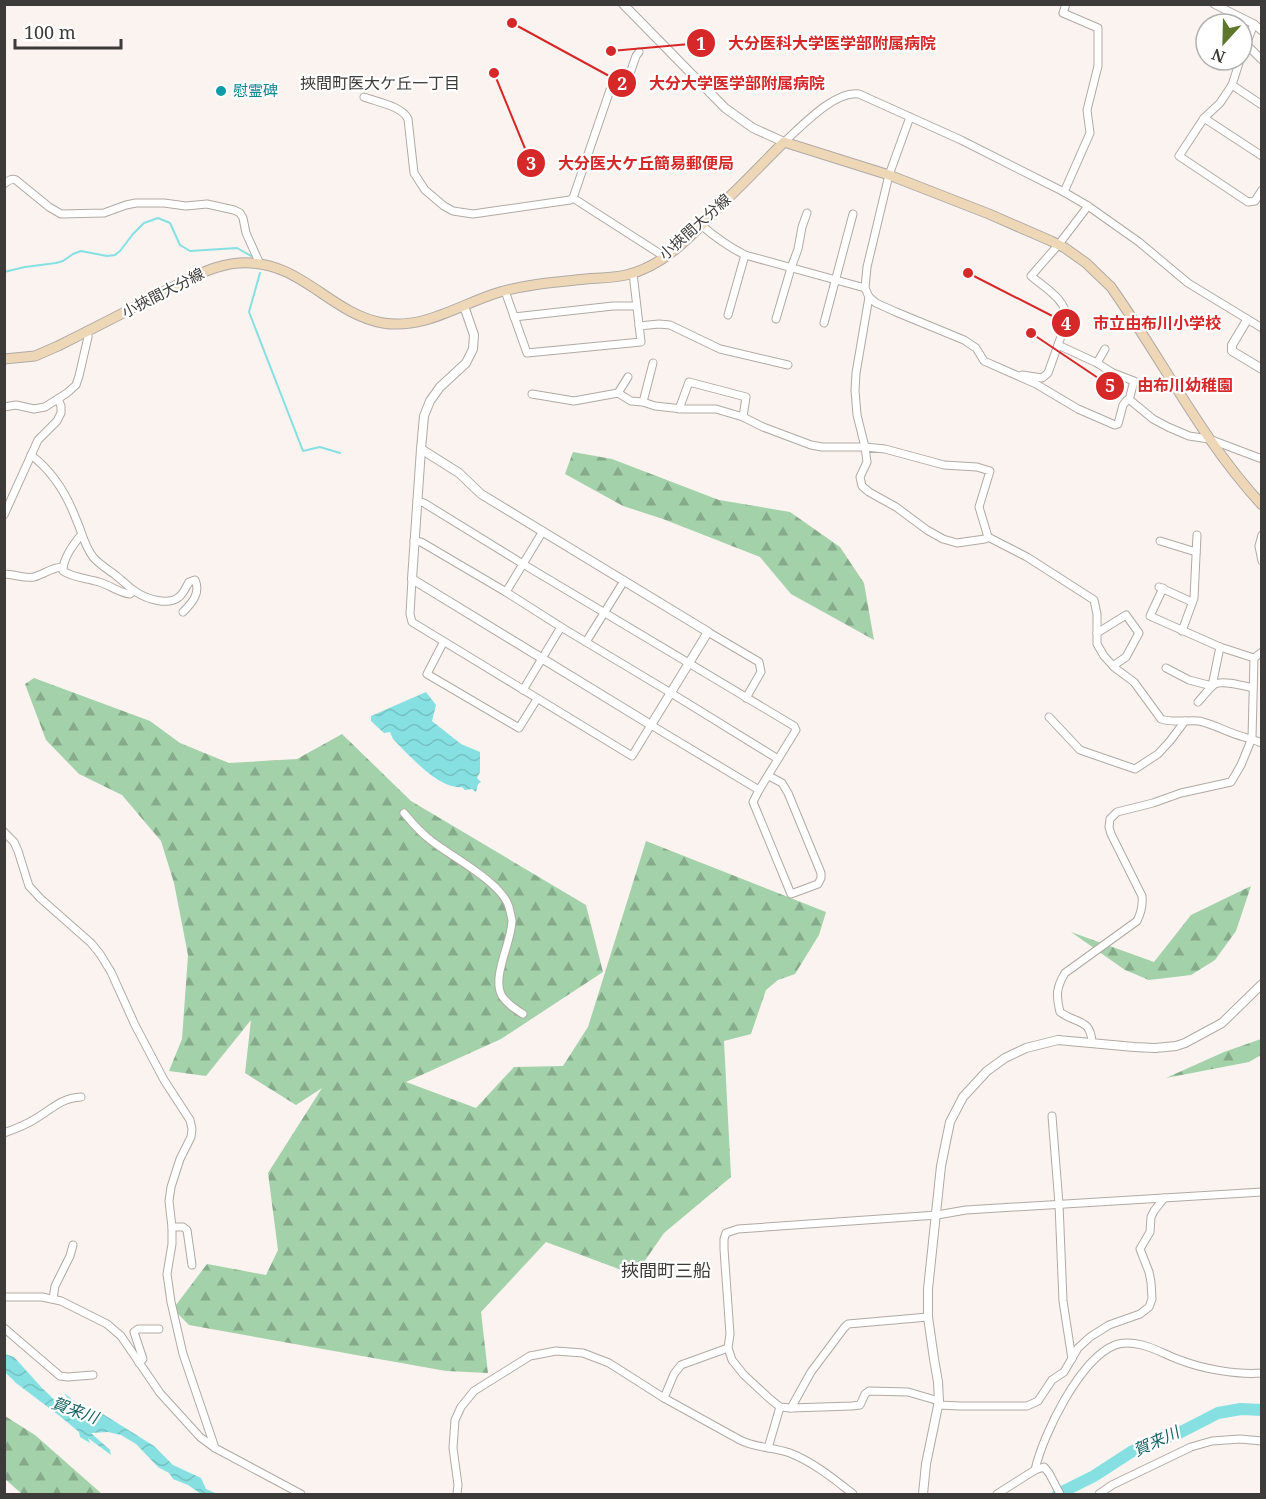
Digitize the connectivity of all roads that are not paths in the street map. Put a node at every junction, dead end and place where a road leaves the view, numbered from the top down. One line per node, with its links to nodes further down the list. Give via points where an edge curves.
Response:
1 (623, 4): 14 (street, via 725,108 753,128)
2 (1066, 4): 19 (street, via 1063,13 1098,28 1098,66 1087,110 1090,133)
3 (1214, 4): 4 (street)
4 (1230, 12)
5 (1254, 24): 6 (street)
6 (1262, 31)
7 (639, 52): 20 (street, via 624,91 614,87 610,90)
8 (1236, 72): 9 (street)
9 (1232, 85): 11 (street); 13 (street)
10 (364, 97): 20 (street, via 405,113 414,172 425,190 453,211 492,212)
11 (1262, 105)
12 (910, 117): 14 (street, via 853,93 825,107); 16 (street); 19 (street)
13 (1204, 118): 15 (street); 18 (street, via 1179,156 1248,202 1255,201)
14 (784, 142): 16 (main road); 24 (main road, 小挾間大分線)
15 (1262, 156)
16 (889, 175): 25 (main road); 32 (street)
17 (4, 184): 28 (street, via 16,180 61,214 104,213 136,203 207,204 234,210 243,218)
18 (1262, 190)
19 (1064, 192): 21 (street)
20 (573, 198): 27 (street)
21 (1088, 206): 25 (street); 40 (street, via 1140,242 1188,283)
22 (807, 213): 29 (street)
23 (853, 214): 31 (street)
24 (701, 225): 26 (street); 27 (main road, 小挾間大分線)
25 (1059, 244): 45 (street, via 1031,276 1063,304 1066,321); 62 (main road, via 1111,287)
26 (745, 255): 29 (street); 37 (street)
27 (665, 256): 30 (main road, 小挾間大分線)
28 (260, 264): 35 (main road, 小挾間大分線, via 293,274 354,313 385,323 421,321); 44 (main road, 小挾間大分線, via 238,263 210,269)
29 (791, 268): 31 (street); 39 (street)
30 (633, 273): 33 (main road, 小挾間大分線); 36 (street)
31 (835, 280): 32 (street); 41 (street)
32 (865, 288): 34 (street)
33 (505, 291): 35 (main road, 小挾間大分線); 38 (street)
34 (869, 297): 52 (street, via 964,340 976,348 984,361); 63 (street, via 855,390)
35 (464, 306): 64 (street, via 474,335 473,349 466,363 430,401 424,416)
36 (636, 306): 38 (street); 42 (street)
37 (728, 315)
38 (514, 317): 42 (street, via 527,353 641,342)
39 (776, 319)
40 (1247, 320): 43 (street); 51 (street, via 1232,351)
41 (824, 323)
42 (639, 326): 50 (street, via 670,325 720,349)
43 (1262, 328)
44 (88, 330): 47 (main road, 小挾間大分線, via 35,356); 56 (street, via 76,385)
45 (1058, 345): 49 (street); 52 (street, via 1048,373 1042,378)
46 (1105, 349): 49 (street)
47 (4, 359)
48 (653, 363): 58 (street)
49 (1097, 363): 57 (street, via 1134,381)
50 (788, 365)
51 (1262, 369)
52 (1015, 374): 57 (street, via 1114,425)
53 (628, 377): 54 (street)
54 (618, 393): 55 (street, via 574,401); 58 (street)
55 (532, 394)
56 (58, 399): 59 (street, via 34,409); 65 (street, via 61,413 38,440)
57 (1129, 400): 62 (street, via 1168,427)
58 (644, 402): 60 (street)
59 (4, 407)
60 (679, 409): 61 (street, via 716,409); 61 (street, via 689,382 746,397)
61 (743, 417): 63 (street, via 811,445)
62 (1209, 440): 66 (street); 68 (main road)
63 (865, 447): 74 (street, via 867,462 860,477 869,492 943,539 957,543); 74 (street, via 990,471 979,507)
64 (421, 449): 67 (street); 70 (street, via 459,473 481,494)
65 (31, 455): 69 (street); 71 (street, via 66,495)
66 (1261, 458)
67 (417, 501): 75 (street); 79 (street)
68 (1262, 505)
69 (4, 515)
70 (543, 531): 79 (street); 83 (street)
71 (81, 535): 80 (street); 84 (street, via 93,558)
72 (1197, 535): 77 (street)
73 (1262, 535): 78 (street)
74 (988, 537): 92 (street, via 1094,600)
75 (414, 541): 82 (street); 85 (street)
76 (1160, 541): 77 (street)
77 (1196, 552): 86 (street)
78 (1262, 561)
79 (523, 564): 85 (street); 88 (street)
80 (62, 567): 81 (street, via 32,577); 84 (street, via 75,577 100,582 123,593)
81 (4, 574)
82 (412, 579): 93 (street, via 412,622); 98 (street)
83 (624, 581): 88 (street); 91 (street)
84 (134, 591): 87 (street, via 159,601 171,601 195,580 196,593)
85 (506, 592): 89 (street)
86 (1192, 602): 90 (street); 90 (street, via 1161,587 1150,616)
87 (183, 612)
88 (605, 613): 94 (street); 99 (street)
89 (561, 627): 94 (street); 98 (street)
90 (1182, 631): 95 (street)
91 (708, 632): 99 (street); 106 (street, via 759,662 761,672)
92 (1097, 633): 100 (street, via 1097,644); 100 (street, via 1126,615 1139,633 1126,657)
93 (443, 642): 104 (street); 107 (street, via 427,674 519,728)
94 (586, 642): 105 (street)
95 (1220, 647): 97 (street); 102 (street)
96 (1262, 652): 97 (street)
97 (1254, 658): 103 (street)
98 (542, 659): 104 (street); 111 (street)
99 (689, 664): 105 (street); 106 (street)
100 (1113, 666): 110 (street, via 1134,682 1161,719)
101 (1166, 668): 102 (street)
102 (1212, 686): 103 (street, via 1227,683); 108 (street)
103 (1253, 688): 112 (street)
104 (523, 690): 107 (street)
105 (671, 693): 111 (street); 114 (street)
106 (746, 698): 114 (street, via 794,726 796,730)
107 (537, 699): 111 (street, via 632,756)
108 (1198, 702)
109 (1049, 717): 110 (street, via 1080,750 1135,769 1158,754)
110 (1185, 721): 112 (street, via 1200,721)
111 (651, 725): 116 (street)
112 (1252, 738): 113 (street); 121 (street, via 1231,782 1129,808 1110,819 1111,834 1139,888 1143,905 1137,921 1065,973 1059,984 1060,1012 1084,1023)
113 (1262, 743)
114 (778, 759): 115 (street)
115 (769, 776): 116 (street); 116 (street, via 782,783 788,793 821,873 818,884 791,894 753,802)
116 (759, 790)
117 (404, 813): 120 (street, via 431,841 491,883 508,904 512,920 499,989 511,1007)
118 (4, 832): 129 (street, via 14,842 29,886 100,954 164,1080 190,1120 191,1137 171,1187)
119 (1262, 984): 121 (street, via 1222,1023 1185,1043 1155,1048)
120 (523, 1014)
121 (1092, 1043): 128 (street, via 1058,1040 1026,1048 1005,1058 975,1082 950,1122)
122 (81, 1097): 124 (street, via 64,1099 35,1120)
123 (1052, 1116): 127 (street)
124 (4, 1132)
125 (1262, 1192): 126 (street)
126 (1164, 1198): 127 (street); 138 (street, via 1151,1217 1150,1232 1140,1249 1151,1282 1149,1307 1109,1325 1078,1348)
127 (1059, 1204): 128 (street); 138 (street, via 1064,1301)
128 (937, 1215): 134 (street); 137 (street, via 726,1233)
129 (172, 1227): 131 (street, via 187,1230); 147 (street, via 167,1274 171,1302 183,1354)
130 (73, 1245): 133 (street)
131 (192, 1265)
132 (4, 1297): 133 (street)
133 (53, 1299): 139 (street, via 107,1324 121,1336)
134 (928, 1317): 143 (street, via 939,1382); 145 (street, via 848,1324 811,1372)
135 (4, 1328): 141 (street, via 60,1376)
136 (159, 1329): 139 (street, via 134,1332 143,1359)
137 (728, 1348): 142 (street, via 681,1365); 144 (street, via 744,1375)
138 (1072, 1360): 143 (street, via 1038,1401 1027,1406)
139 (139, 1363): 147 (street, via 177,1414)
140 (1262, 1373): 149 (street, via 1192,1364 1142,1345 1118,1344 1096,1359 1072,1387 1045,1438)
141 (93, 1375)
142 (664, 1398): 148 (street, via 749,1445); 151 (street, via 609,1363 583,1353 530,1356 474,1391 461,1407 455,1420 453,1448)
143 (938, 1403): 145 (street, via 908,1392 869,1391 860,1405); 153 (street)
144 (780, 1407): 145 (street); 148 (street)
145 (792, 1408)
146 (1262, 1441): 156 (street, via 1212,1441 1191,1447)
147 (215, 1448): 150 (street)
148 (768, 1448): 152 (street, via 807,1462)
149 (1035, 1470): 154 (street); 155 (street, via 1044,1467)
150 (301, 1494)
151 (457, 1494)
152 (853, 1494)
153 (923, 1494)
154 (997, 1494)
155 (1060, 1494)
156 (1099, 1494)

